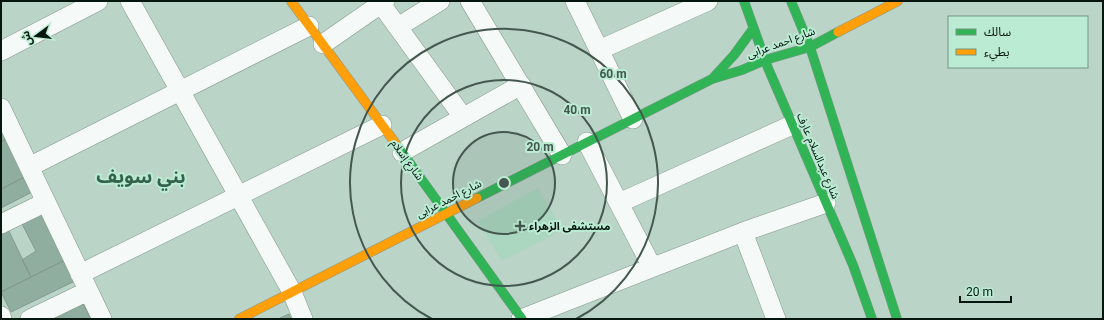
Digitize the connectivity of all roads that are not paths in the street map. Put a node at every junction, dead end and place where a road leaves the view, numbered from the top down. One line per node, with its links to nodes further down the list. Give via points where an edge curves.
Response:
1 (98, 1): 18 (street)
2 (130, 1): 22 (street)
3 (291, 1): 12 (main road, شارع إسلام)
4 (440, 1): 13 (street)
5 (470, 1): 21 (street)
6 (576, 1): 17 (street)
7 (708, 1): 17 (street)
8 (744, 1): 14 (main road, شارع عبدالسلام عارف)
9 (791, 1): 16 (main road, شارع عبدالسلام عارف)
10 (898, 1): 16 (main road, شارع احمد عرابى)
11 (383, 2): 13 (street); 15 (street)
12 (309, 26): 15 (main road, شارع إسلام); 22 (street)
13 (398, 27): 24 (street)
14 (753, 29): 19 (main road, شارع عبدالسلام عارف); 20 (main road, شارع احمد عرابى, via 734,56)
15 (323, 44): 26 (main road, شارع إسلام)
16 (810, 47): 19 (main road, شارع احمد عرابى); 50 (main road, شارع عبدالسلام عارف)
17 (599, 50): 25 (street)
18 (1, 51)
19 (765, 60): 20 (main road, شارع احمد عرابى); 27 (main road, شارع عبدالسلام عارف)
20 (712, 79): 25 (main road, شارع احمد عرابى)
21 (521, 85): 24 (street); 30 (street)
22 (180, 91): 31 (street); 32 (street)
23 (1, 108): 31 (street)
24 (463, 117): 29 (street)
25 (633, 119): 28 (main road, شارع احمد عرابى)
26 (382, 125): 29 (main road, شارع إسلام); 32 (street)
27 (792, 125): 34 (street); 35 (main road, شارع عبدالسلام عارف)
28 (587, 142): 30 (main road, شارع احمد عرابى); 34 (street)
29 (402, 152): 36 (main road, شارع إسلام)
30 (562, 155): 36 (main road, شارع احمد عرابى)
31 (29, 167): 33 (street)
32 (238, 196): 40 (street); 42 (street)
33 (46, 202): 37 (street); 40 (street)
34 (619, 203): 39 (street)
35 (826, 203): 38 (street); 49 (main road, شارع عبدالسلام عارف, via 853,265)
36 (447, 214): 42 (main road, شارع احمد عرابى); 47 (main road, شارع إسلام)
37 (1, 224)
38 (743, 232): 39 (street); 48 (street)
39 (652, 268): 47 (street)
40 (80, 274): 41 (street)
41 (88, 291): 43 (street); 44 (street)
42 (292, 292): 45 (main road, شارع احمد عرابى); 46 (street)
43 (30, 319)
44 (102, 319)
45 (239, 319)
46 (303, 319)
47 (521, 319)
48 (776, 319)
49 (872, 319)
50 (897, 319)

